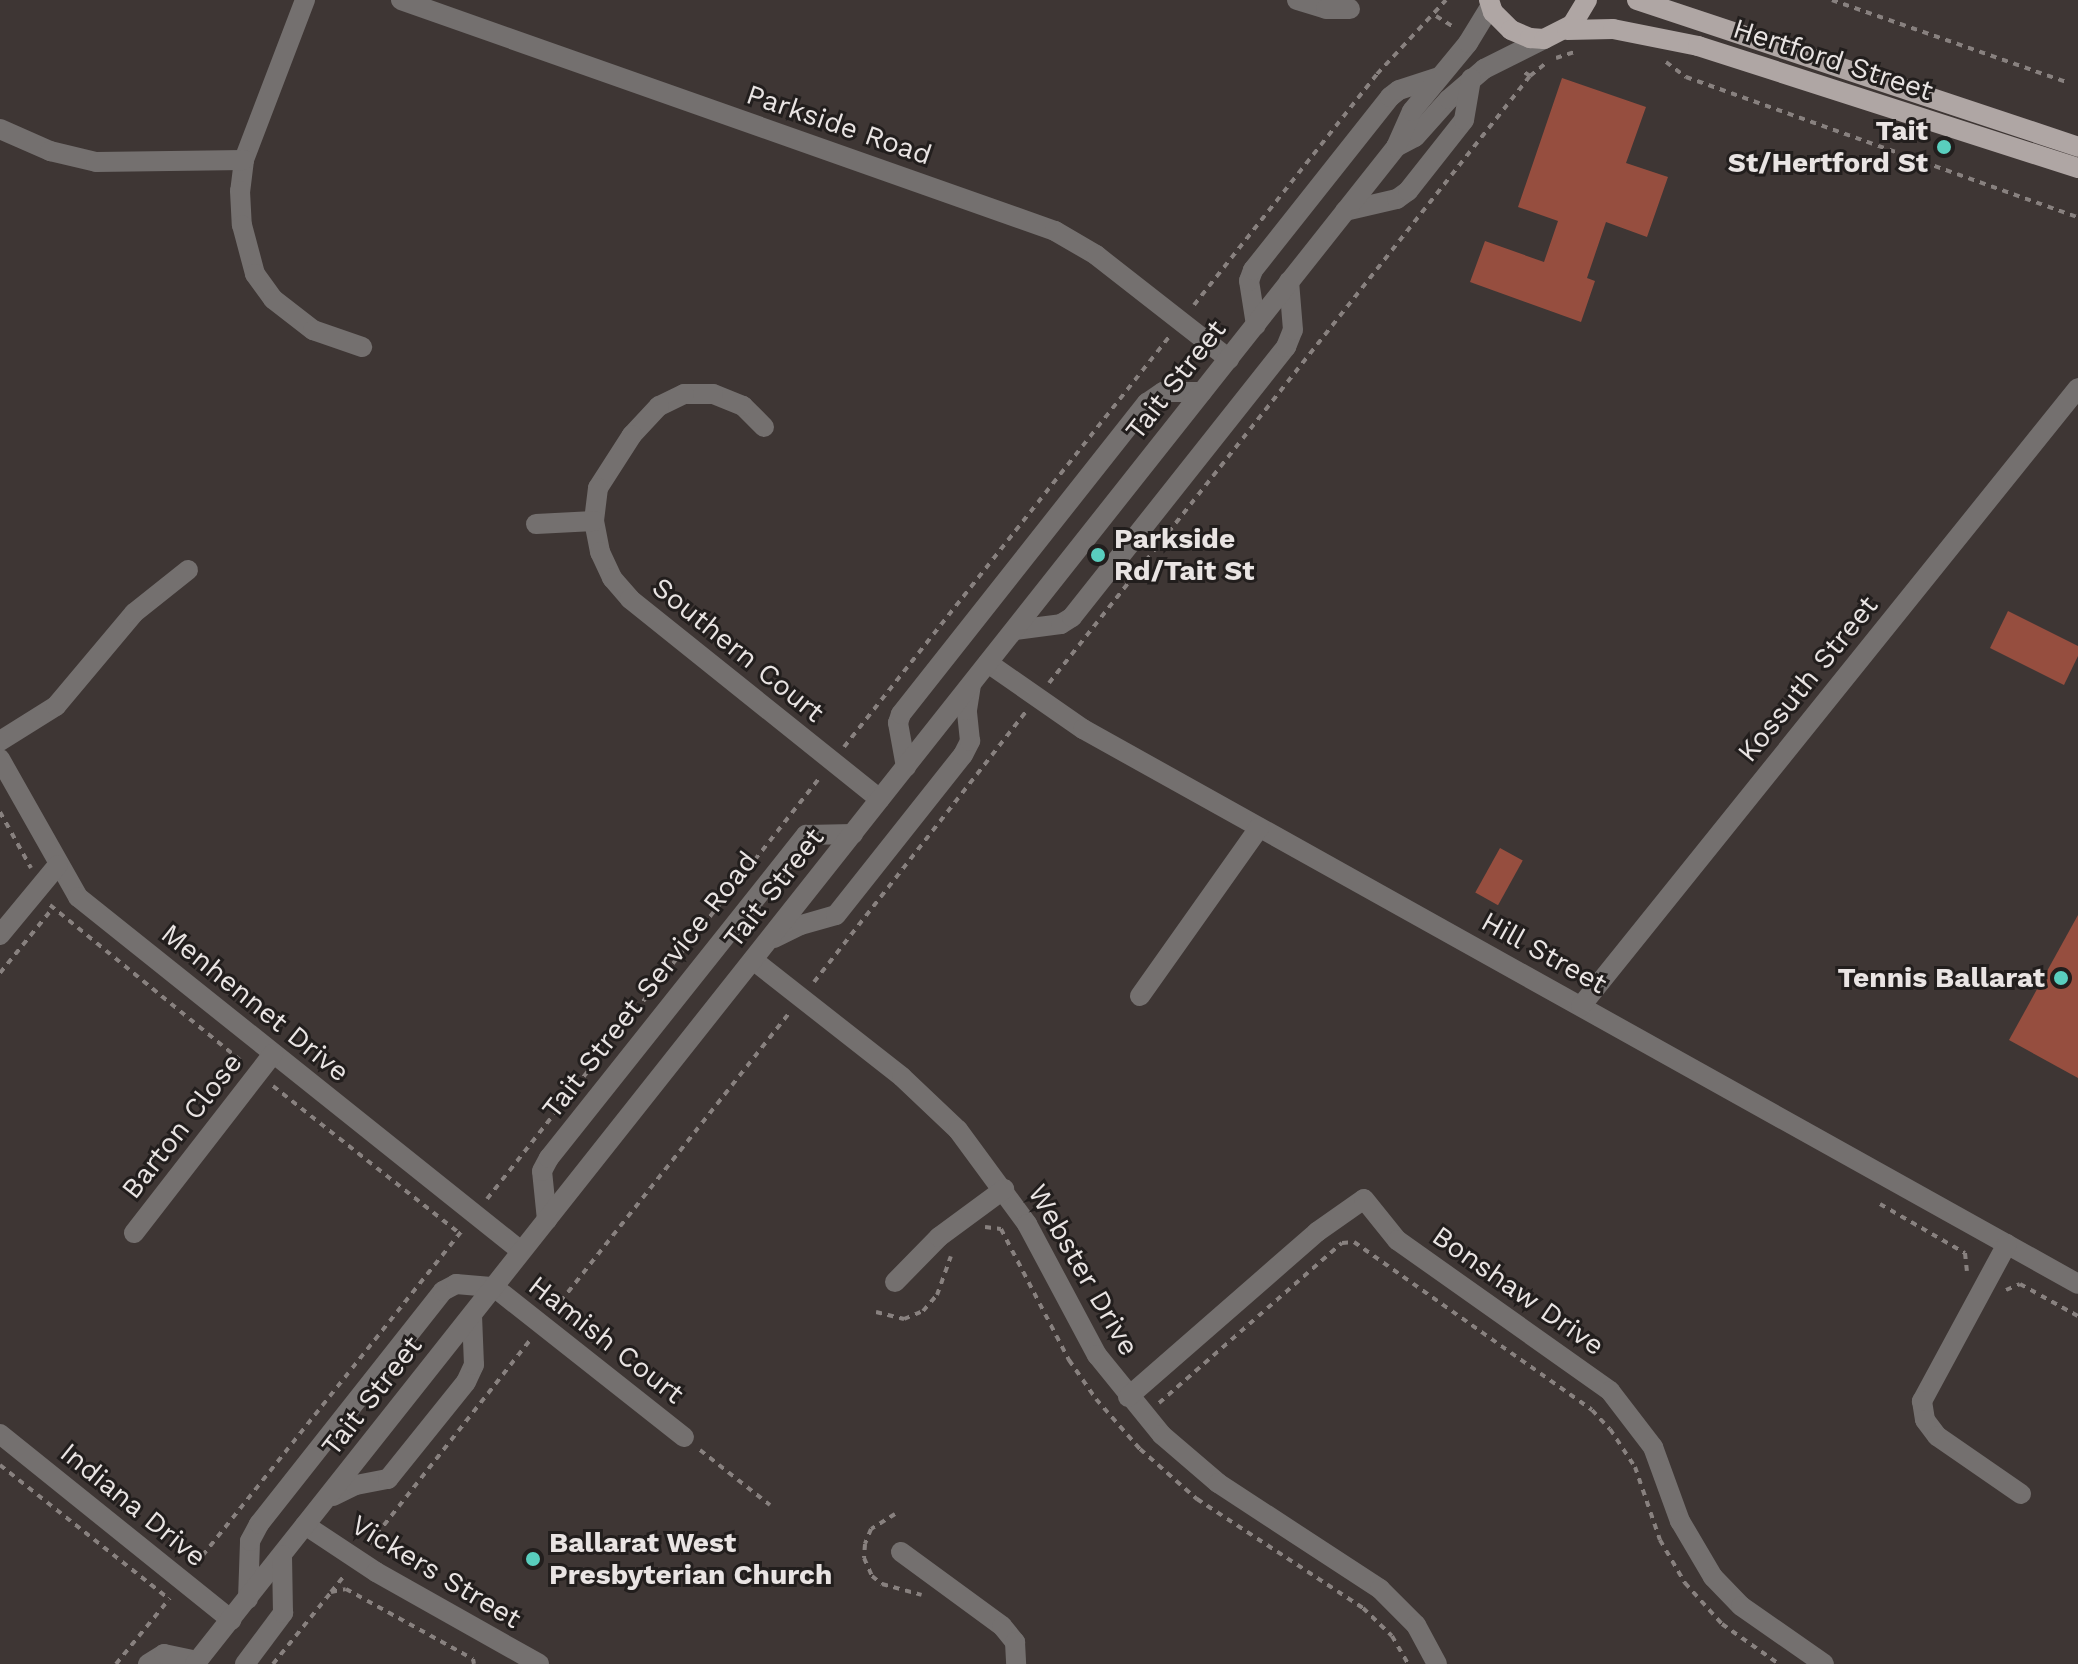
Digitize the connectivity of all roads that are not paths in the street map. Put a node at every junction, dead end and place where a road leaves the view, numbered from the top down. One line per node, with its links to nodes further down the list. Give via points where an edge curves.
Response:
1 (305, 0): 15 (street)
2 (401, 0): 21 (street, Parkside Road, via 1055,231 1096,255)
3 (1297, 0): 7 (street, via 1321,9)
4 (1587, 0): 8 (main road)
5 (1637, 0): 14 (main road, Hertford Street)
6 (1488, 3): 9 (main road, via 1511,30); 10 (street, Tait Street, via 1468,43)
7 (1350, 9)
8 (1567, 30): 9 (main road); 16 (main road, Hertford Street, via 1613,29 1698,46)
9 (1544, 39): 11 (street, Tait Street)
10 (1442, 75): 13 (street, Tait Street, via 1407,119); 19 (street, via 1390,97 1257,265 1249,281)
11 (1471, 79): 13 (street, Tait Street, via 1415,137); 17 (street, via 1463,122 1408,191 1397,199)
12 (0, 129): 15 (street, via 50,151 96,162)
13 (1396, 147): 17 (street, Tait Street)
14 (2078, 147)
15 (244, 160): 20 (street, via 242,225 261,284 304,325)
16 (2078, 168)
17 (1345, 211): 18 (street, Tait Street)
18 (1289, 281): 19 (street, Tait Street); 28 (street, via 1293,330 1286,347 1072,617 1057,625)
19 (1256, 325): 21 (street, Tait Street)
20 (362, 347)
21 (1229, 359): 23 (street, Tait Street)
22 (2078, 388): 42 (street, Kossuth Street)
23 (1202, 392): 28 (street, Tait Street); 33 (street, via 1153,397 901,714)
24 (764, 427): 25 (street, Southern Court, via 743,406 718,395 689,393 666,401 645,419 607,472 596,494)
25 (594, 521): 26 (street); 34 (street, Southern Court, via 603,560 630,599)
26 (536, 524)
27 (188, 570): 31 (street, via 134,613 56,706)
28 (1015, 630): 29 (street, Tait Street)
29 (988, 663): 30 (street, Tait Street); 35 (street, Hill Street, via 1083,729)
30 (971, 685): 33 (street, Tait Street); 39 (street, via 969,744 934,791 833,917)
31 (0, 741)
32 (0, 759): 37 (street, Menhennet Drive)
33 (906, 767): 34 (street, Tait Street)
34 (880, 799): 36 (street, Tait Street)
35 (1259, 828): 41 (street); 42 (street, Hill Street)
36 (853, 834): 39 (street, Tait Street); 45 (street, Tait Street Service Road, via 806,835 549,1158 542,1171)
37 (58, 865): 38 (street); 43 (street, Menhennet Drive, via 84,902)
38 (0, 935)
39 (768, 941): 40 (street, Tait Street)
40 (753, 960): 44 (street, Webster Drive, via 947,1118); 45 (street, Tait Street)
41 (1140, 996)
42 (1581, 1006): 47 (street, Hill Street)
43 (273, 1054): 46 (street, Barton Close); 48 (street, Menhennet Drive)
44 (1004, 1189): 49 (street, via 939,1237); 53 (street, Webster Drive, via 1090,1344)
45 (547, 1220): 48 (street, Tait Street)
46 (134, 1233)
47 (2007, 1244): 50 (street, Hill Street); 56 (street, via 1922,1401 1925,1420 1937,1436)
48 (521, 1251): 51 (street, Tait Street)
49 (895, 1282)
50 (2078, 1284)
51 (494, 1287): 52 (street, Tait Street); 55 (street, Hamish Court); 61 (street, via 459,1283 443,1291 277,1500 252,1536)
52 (472, 1315): 57 (street, Tait Street); 57 (street, via 473,1367 466,1382 388,1479 356,1485)
53 (1128, 1397): 69 (street, Webster Drive, via 1176,1449 1218,1483 1393,1599 1416,1625); 70 (street, Bonshaw Drive, via 1328,1223 1364,1199 1397,1240 1610,1391 1653,1447 1680,1521 1713,1577 1748,1611)
54 (0, 1434): 62 (street, Indiana Drive)
55 (684, 1437)
56 (2021, 1494)
57 (324, 1501): 58 (street, Tait Street)
58 (305, 1525): 60 (street, Tait Street); 63 (street, Vickers Street)
59 (901, 1552): 68 (street, via 1002,1626 1015,1642)
60 (282, 1555): 61 (street, Tait Street); 66 (street, via 283,1613)
61 (248, 1599): 62 (street, Tait Street)
62 (231, 1620): 64 (street, Tait Street)
63 (514, 1658): 67 (street, Vickers Street)
64 (196, 1663): 65 (street, via 164,1654)
65 (148, 1664)
66 (245, 1664)
67 (539, 1664)
68 (1016, 1664)
69 (1437, 1664)
70 (1824, 1664)

